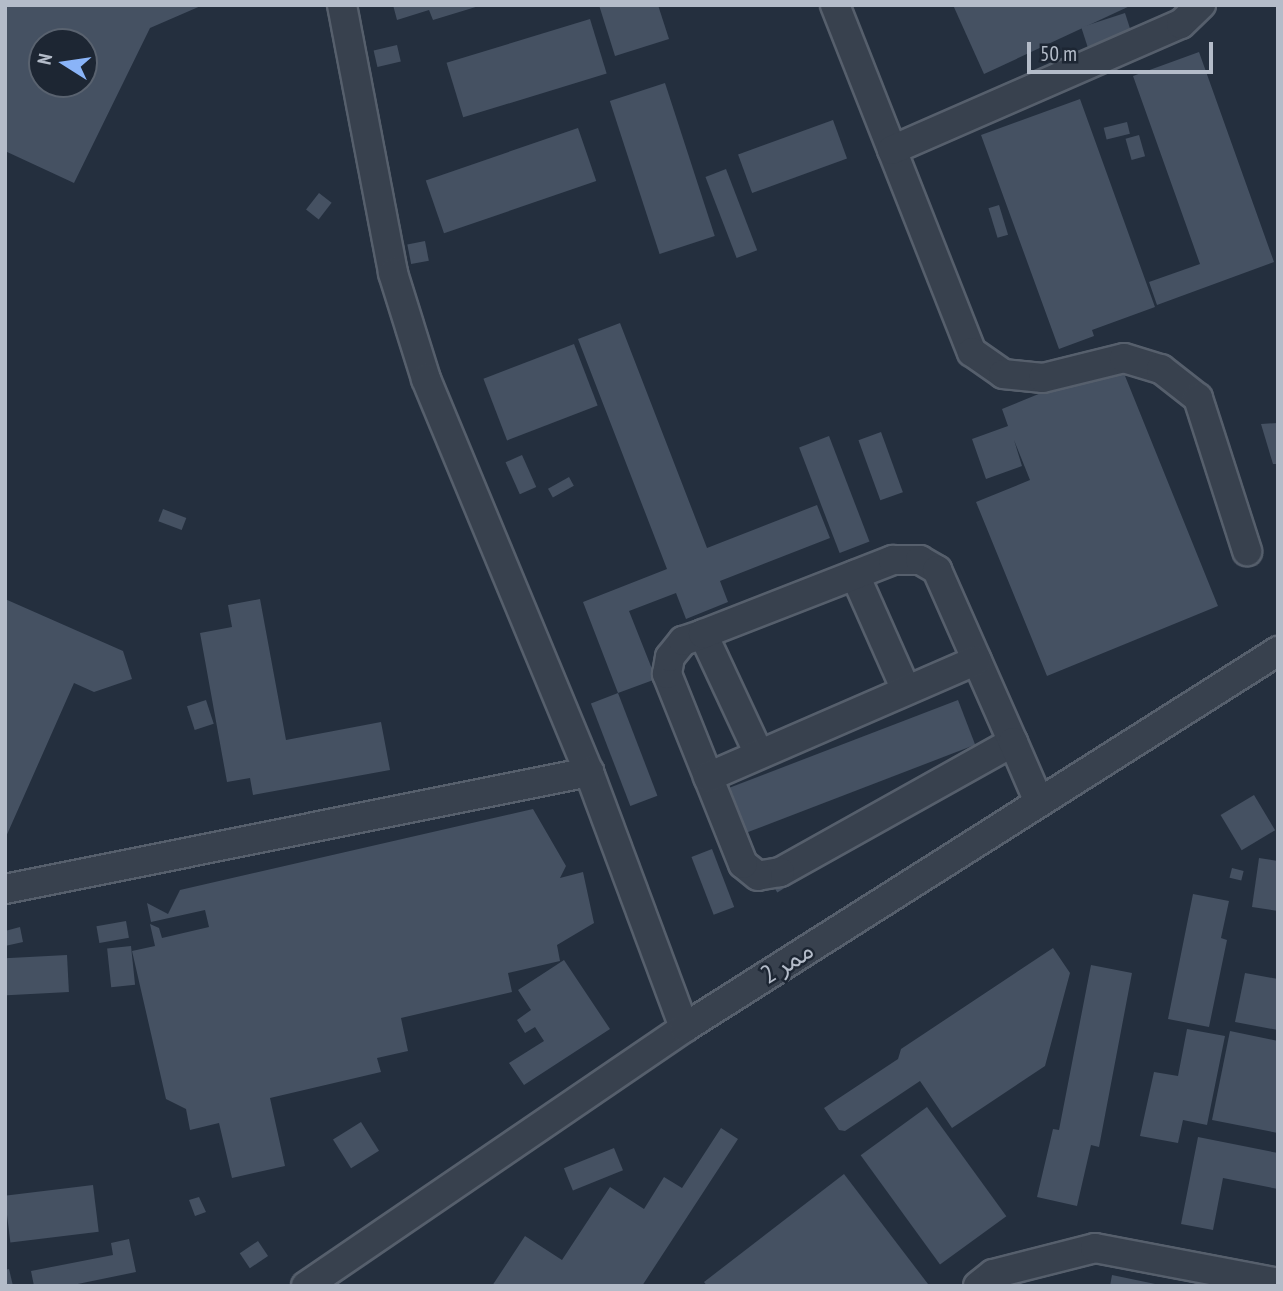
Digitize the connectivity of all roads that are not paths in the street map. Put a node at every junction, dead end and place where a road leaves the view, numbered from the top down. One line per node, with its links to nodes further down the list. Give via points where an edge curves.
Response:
1 (342, 5): 13 (lane, via 393,272 426,379)
2 (835, 5): 4 (lane)
3 (1201, 5): 4 (lane, via 1181,24)
4 (892, 150): 5 (lane, via 972,352 1003,374 1030,377 1043,378 1124,358 1161,369 1198,398)
5 (1247, 551)
6 (855, 575): 7 (lane); 9 (lane, via 893,560 920,560 937,569); 10 (lane)
7 (703, 634): 12 (lane); 14 (lane, via 683,641 670,657 667,674)
8 (1278, 651): 15 (lane, ممر 2)
9 (976, 660): 10 (lane); 11 (lane)
10 (906, 691): 12 (lane)
11 (1013, 743): 14 (lane, via 780,872 758,876 743,864); 15 (lane)
12 (759, 754): 14 (lane)
13 (589, 772): 16 (lane); 17 (lane)
14 (708, 777)
15 (1039, 802): 17 (lane, ممر 2)
16 (5, 889)
17 (684, 1028): 19 (lane, ممر 2)
18 (1278, 1283): 20 (lane, via 1095,1248 993,1274)
19 (306, 1286)
20 (978, 1286)

